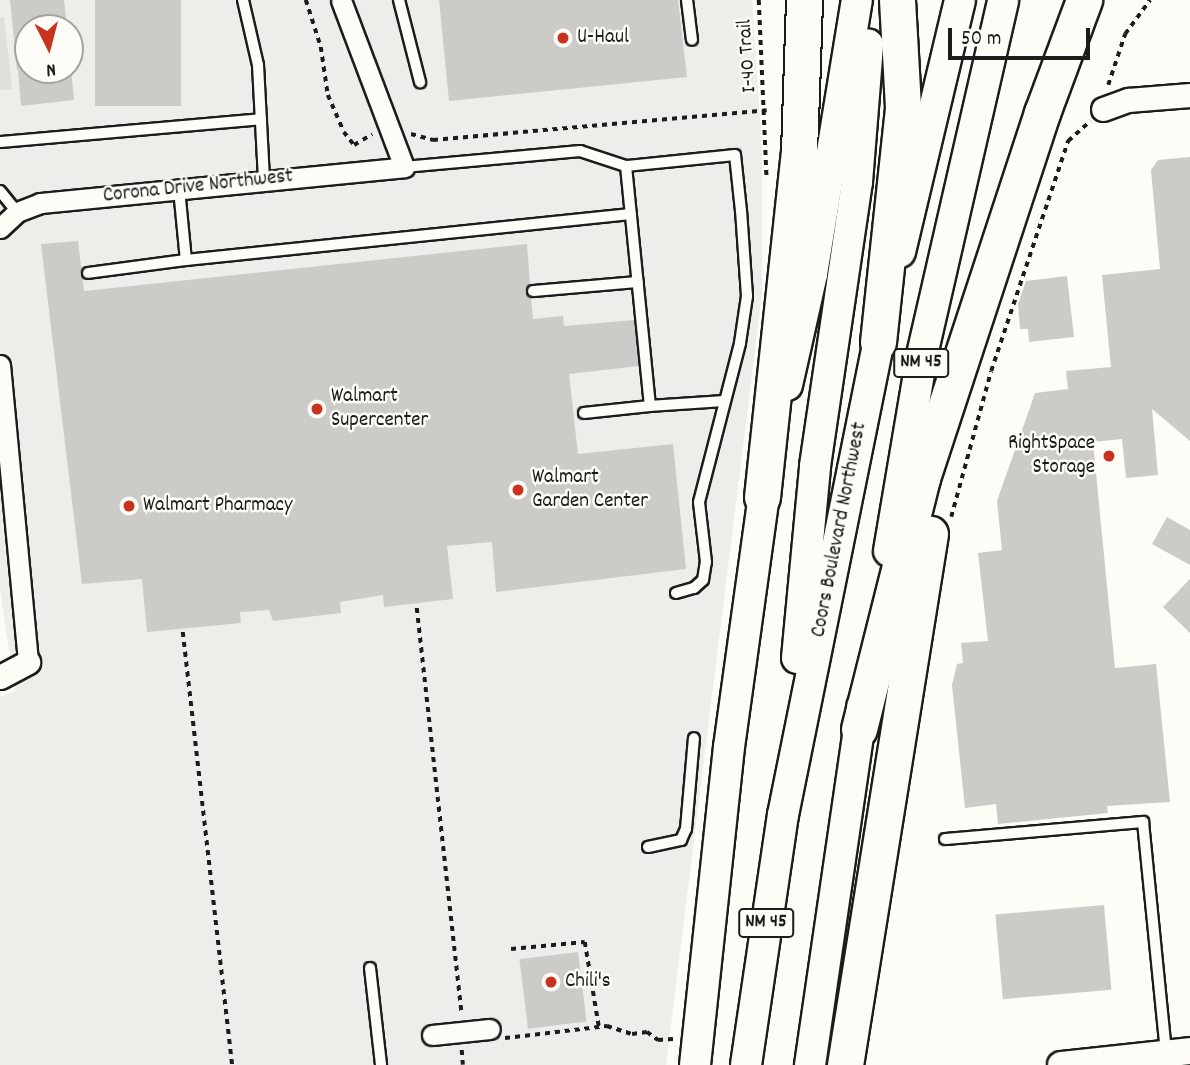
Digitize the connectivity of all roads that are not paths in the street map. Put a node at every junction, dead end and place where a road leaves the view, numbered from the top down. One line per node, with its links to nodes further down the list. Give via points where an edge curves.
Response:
1 (243, 0): 16 (lane, via 258,65)
2 (341, 0): 19 (street)
3 (399, 0): 13 (lane)
4 (687, 0): 12 (lane)
5 (804, 0): 36 (highway, via 799,152)
6 (858, 0): 36 (main road, via 812,274)
7 (864, 0): 42 (main road, via 868,42 863,124 815,466)
8 (897, 0): 30 (highway, via 903,107)
9 (960, 0): 30 (main road, Coors Boulevard Northwest / NM 45)
10 (1003, 0): 40 (main road, NM 45, via 922,355)
11 (1084, 0): 31 (highway)
12 (692, 40)
13 (420, 82)
14 (1190, 95): 15 (street, via 1128,100)
15 (1102, 109)
16 (261, 119): 17 (lane); 20 (lane)
17 (0, 142)
18 (626, 166): 19 (lane, via 580,151); 24 (lane); 33 (lane, via 735,155 747,296)
19 (404, 167): 20 (street, Corona Drive Northwest)
20 (264, 180): 21 (street, Corona Drive Northwest)
21 (179, 189): 23 (street, Corona Drive Northwest, via 40,203); 26 (lane)
22 (0, 191): 23 (lane)
23 (17, 212): 25 (street, Corona Drive Northwest)
24 (631, 214): 26 (lane); 28 (lane)
25 (0, 228)
26 (186, 260): 27 (lane)
27 (88, 273)
28 (638, 282): 29 (lane); 34 (lane)
29 (533, 291)
30 (878, 342): 42 (main road, Coors Boulevard Northwest / NM 45)
31 (961, 356): 40 (highway, via 922,478); 53 (highway, via 963,396 925,554)
32 (0, 365): 38 (street)
33 (723, 401): 34 (lane); 37 (lane, via 699,502 706,562 703,580)
34 (650, 406): 35 (lane)
35 (584, 412)
36 (762, 497): 50 (main road)
37 (677, 593)
38 (28, 662): 39 (street)
39 (0, 677)
40 (859, 729): 52 (main road, NM 45)
41 (694, 738): 44 (lane, via 686,830 681,839)
42 (783, 815): 51 (main road, Coors Boulevard Northwest / NM 45)
43 (945, 838): 48 (lane, via 1143,822)
44 (648, 848)
45 (370, 968): 49 (lane)
46 (495, 1034): 47 (street, via 465,1043)
47 (432, 1035)
48 (1175, 1056): 54 (main road)
49 (381, 1065)
50 (695, 1065)
51 (746, 1065)
52 (810, 1065)
53 (845, 1065)
54 (1060, 1065)

